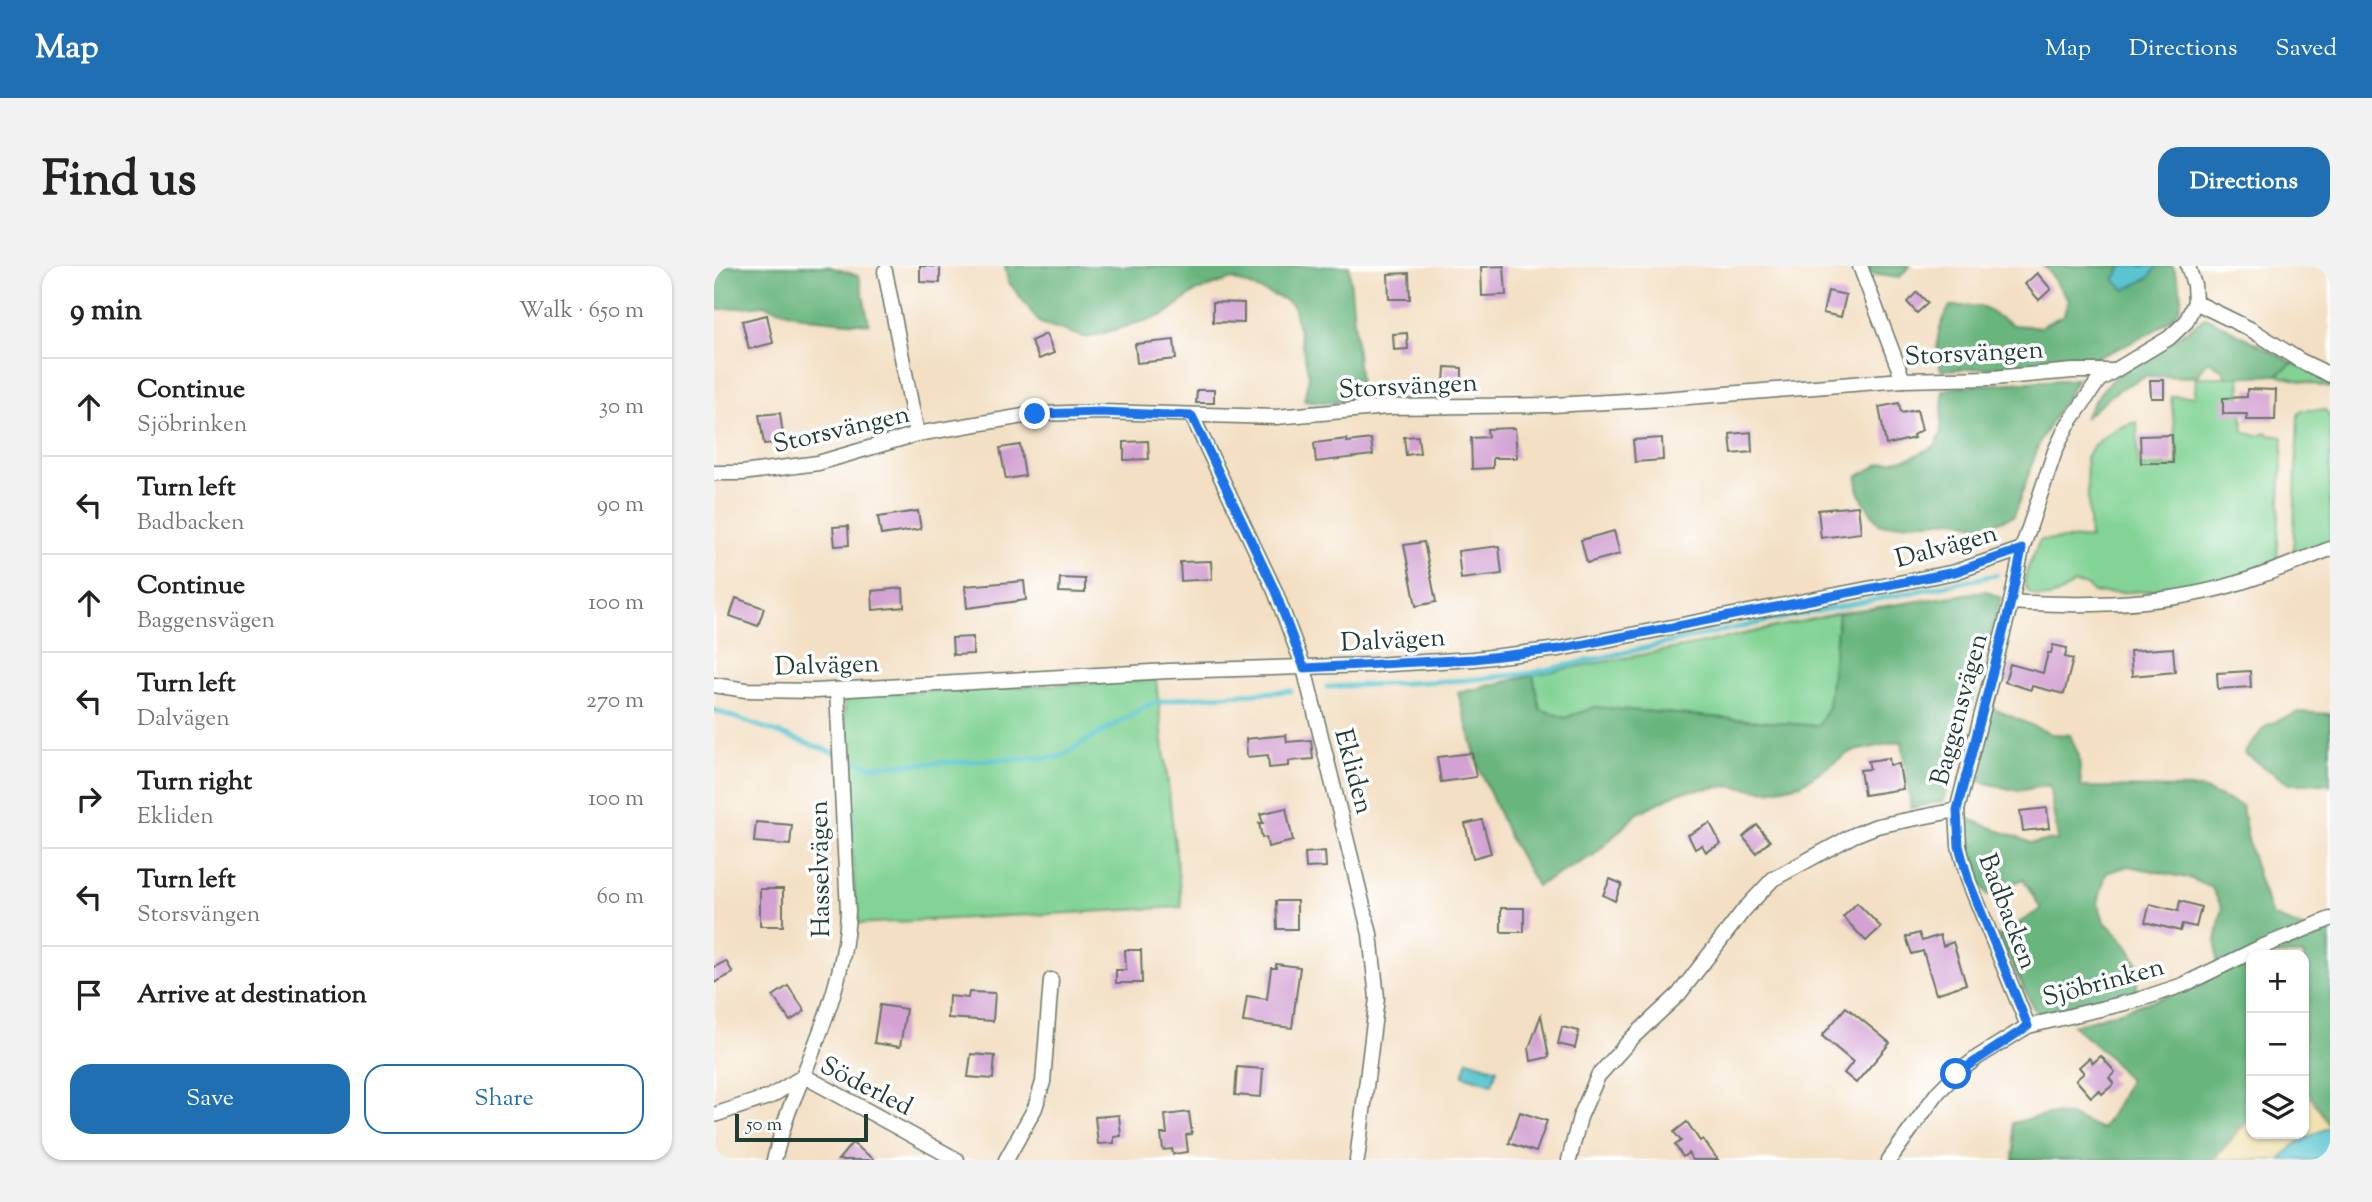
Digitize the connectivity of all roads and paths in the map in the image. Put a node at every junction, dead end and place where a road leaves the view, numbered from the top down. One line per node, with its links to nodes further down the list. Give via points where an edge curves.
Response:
1 (1860, 266): 7 (street)
2 (2188, 266): 4 (street)
3 (885, 271): 9 (street)
4 (2196, 302): 5 (street, Baggensvägen, via 2186,322 2169,338); 6 (street)
5 (2110, 372): 7 (street, Storsvängen); 11 (street, Baggensvägen, via 2091,389 2067,426)
6 (2330, 375)
7 (1903, 380): 8 (street, Storsvängen, via 1552,405 1388,407 1276,417)
8 (1192, 416): 9 (street, Storsvängen, via 1035,414); 14 (street, Ekliden, via 1275,591)
9 (917, 434): 10 (street, Storsvängen, via 818,463)
10 (714, 473)
11 (2022, 549): 13 (street, Baggensvägen); 14 (street, Dalvägen, via 1955,572 1559,649 1474,659)
12 (2330, 549): 13 (street, via 2263,575 2151,601)
13 (2011, 602): 17 (street, Baggensvägen)
14 (1304, 668): 16 (street, Dalvägen); 26 (street, Ekliden, via 1358,881 1377,979)
15 (714, 685): 16 (street, Dalvägen, via 746,690)
16 (837, 690): 21 (street, Hasselvägen, via 848,935)
17 (1957, 810): 20 (street, Badbacken, via 1959,846 1969,882); 27 (street, Baggensvägen, via 1877,826 1773,879 1679,994 1598,1076 1580,1117)
18 (2330, 919): 20 (street, Sjöbrinken, via 2183,985)
19 (1051, 980): 25 (street, via 1043,1082 1035,1108)
20 (2028, 1026): 28 (street, Sjöbrinken, via 1956,1074)
21 (804, 1076): 22 (street, Söderled, via 771,1096); 23 (street, Hasselvägen); 24 (street, Söderled)
22 (714, 1115)
23 (774, 1160)
24 (957, 1160)
25 (1006, 1160)
26 (1357, 1160)
27 (1569, 1160)
28 (1889, 1160)

